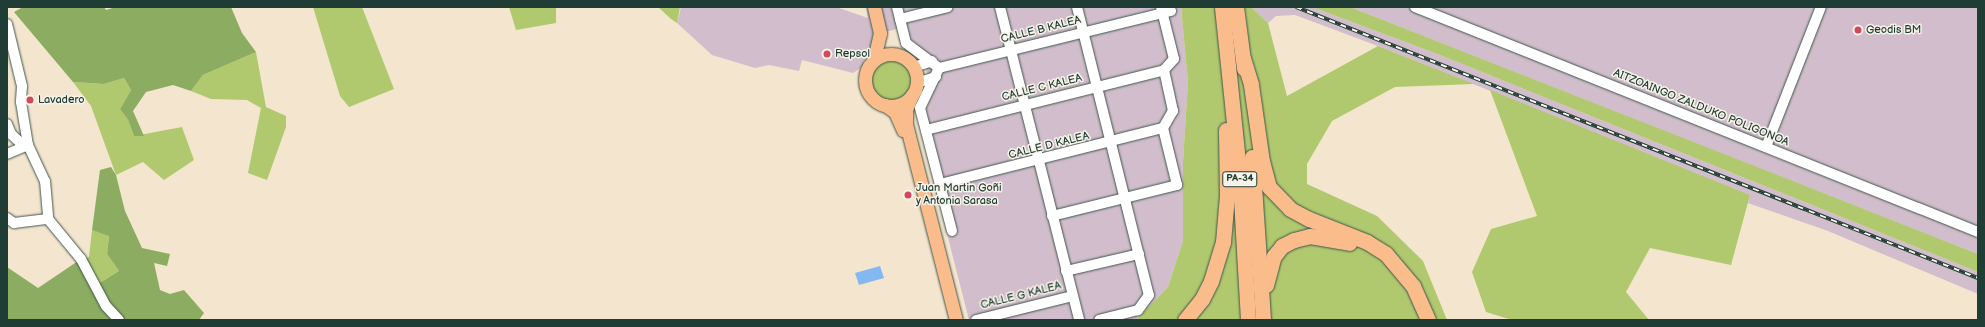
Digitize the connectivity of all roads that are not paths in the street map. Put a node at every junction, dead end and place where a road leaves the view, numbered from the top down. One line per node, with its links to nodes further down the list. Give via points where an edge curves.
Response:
1 (874, 7): 13 (main road)
2 (897, 7): 10 (street)
3 (948, 7): 10 (street)
4 (1000, 7): 15 (street)
5 (1077, 7): 12 (street)
6 (1229, 7): 14 (highway, PA-34); 17 (highway, PA-34)
7 (1415, 7): 31 (street, AITZOAINGO ZALDUKO POLIGONOA)
8 (1821, 7): 31 (street)
9 (1165, 10): 12 (street, CALLE B KALEA); 21 (street, via 1174,59)
10 (900, 19): 20 (street, via 906,43)
11 (7, 24): 30 (street, via 22,86 21,102)
12 (1083, 32): 15 (street, CALLE B KALEA); 22 (street)
13 (880, 33): 16 (main road); 18 (main road)
14 (1226, 39): 44 (highway, PA-34, via 1240,181); 51 (highway, via 1223,65 1225,227 1211,281 1202,299)
15 (1011, 50): 20 (street, CALLE B KALEA); 25 (street)
16 (896, 54): 18 (main road, via 881,56); 19 (main road)
17 (1243, 58): 44 (highway, PA-34, via 1255,181); 53 (highway, via 1251,85 1262,161 1269,187 1290,209 1367,242 1386,254 1413,286)
18 (874, 60): 24 (main road, via 866,73 867,89 871,97)
19 (914, 66): 20 (street); 23 (main road)
20 (936, 69): 23 (street); 28 (street, via 920,108)
21 (1164, 70): 22 (street, CALLE C KALEA); 27 (street, via 1173,111)
22 (1097, 86): 25 (street, CALLE C KALEA); 29 (street)
23 (914, 89): 24 (main road, via 900,104); 47 (main road, via 906,110 906,124)
24 (885, 105): 46 (main road, via 895,112 903,130)
25 (1024, 105): 28 (street, CALLE C KALEA); 33 (street)
26 (7, 124): 30 (street, via 11,134)
27 (1163, 128): 29 (street, CALLE D KALEA); 35 (street, via 1177,185)
28 (926, 130): 34 (street)
29 (1112, 142): 33 (street, CALLE D KALEA); 35 (street)
30 (26, 146): 32 (street); 38 (street, via 43,172 48,196 45,212)
31 (1766, 147): 40 (street, AITZOAINGO ZALDUKO POLIGONOA)
32 (7, 154)
33 (1038, 160): 34 (street, CALLE D KALEA); 36 (street)
34 (940, 184): 39 (street)
35 (1125, 198): 36 (street); 41 (street)
36 (1052, 216): 42 (street)
37 (7, 218): 38 (street, via 14,223)
38 (48, 219): 45 (street, via 81,259 106,306)
39 (952, 231)
40 (1978, 232)
41 (1139, 254): 42 (street); 50 (street, via 1148,300 1138,310)
42 (1066, 271): 43 (street)
43 (1072, 296): 48 (street, CALLE G KALEA); 49 (street)
44 (1260, 318): 52 (highway, via 1269,267 1274,256 1282,246 1310,236 1329,237 1376,255 1391,269 1412,299)
45 (119, 320)
46 (950, 320)
47 (956, 320)
48 (976, 320)
49 (1079, 320)
50 (1099, 320)
51 (1185, 320)
52 (1416, 320)
53 (1428, 320)

